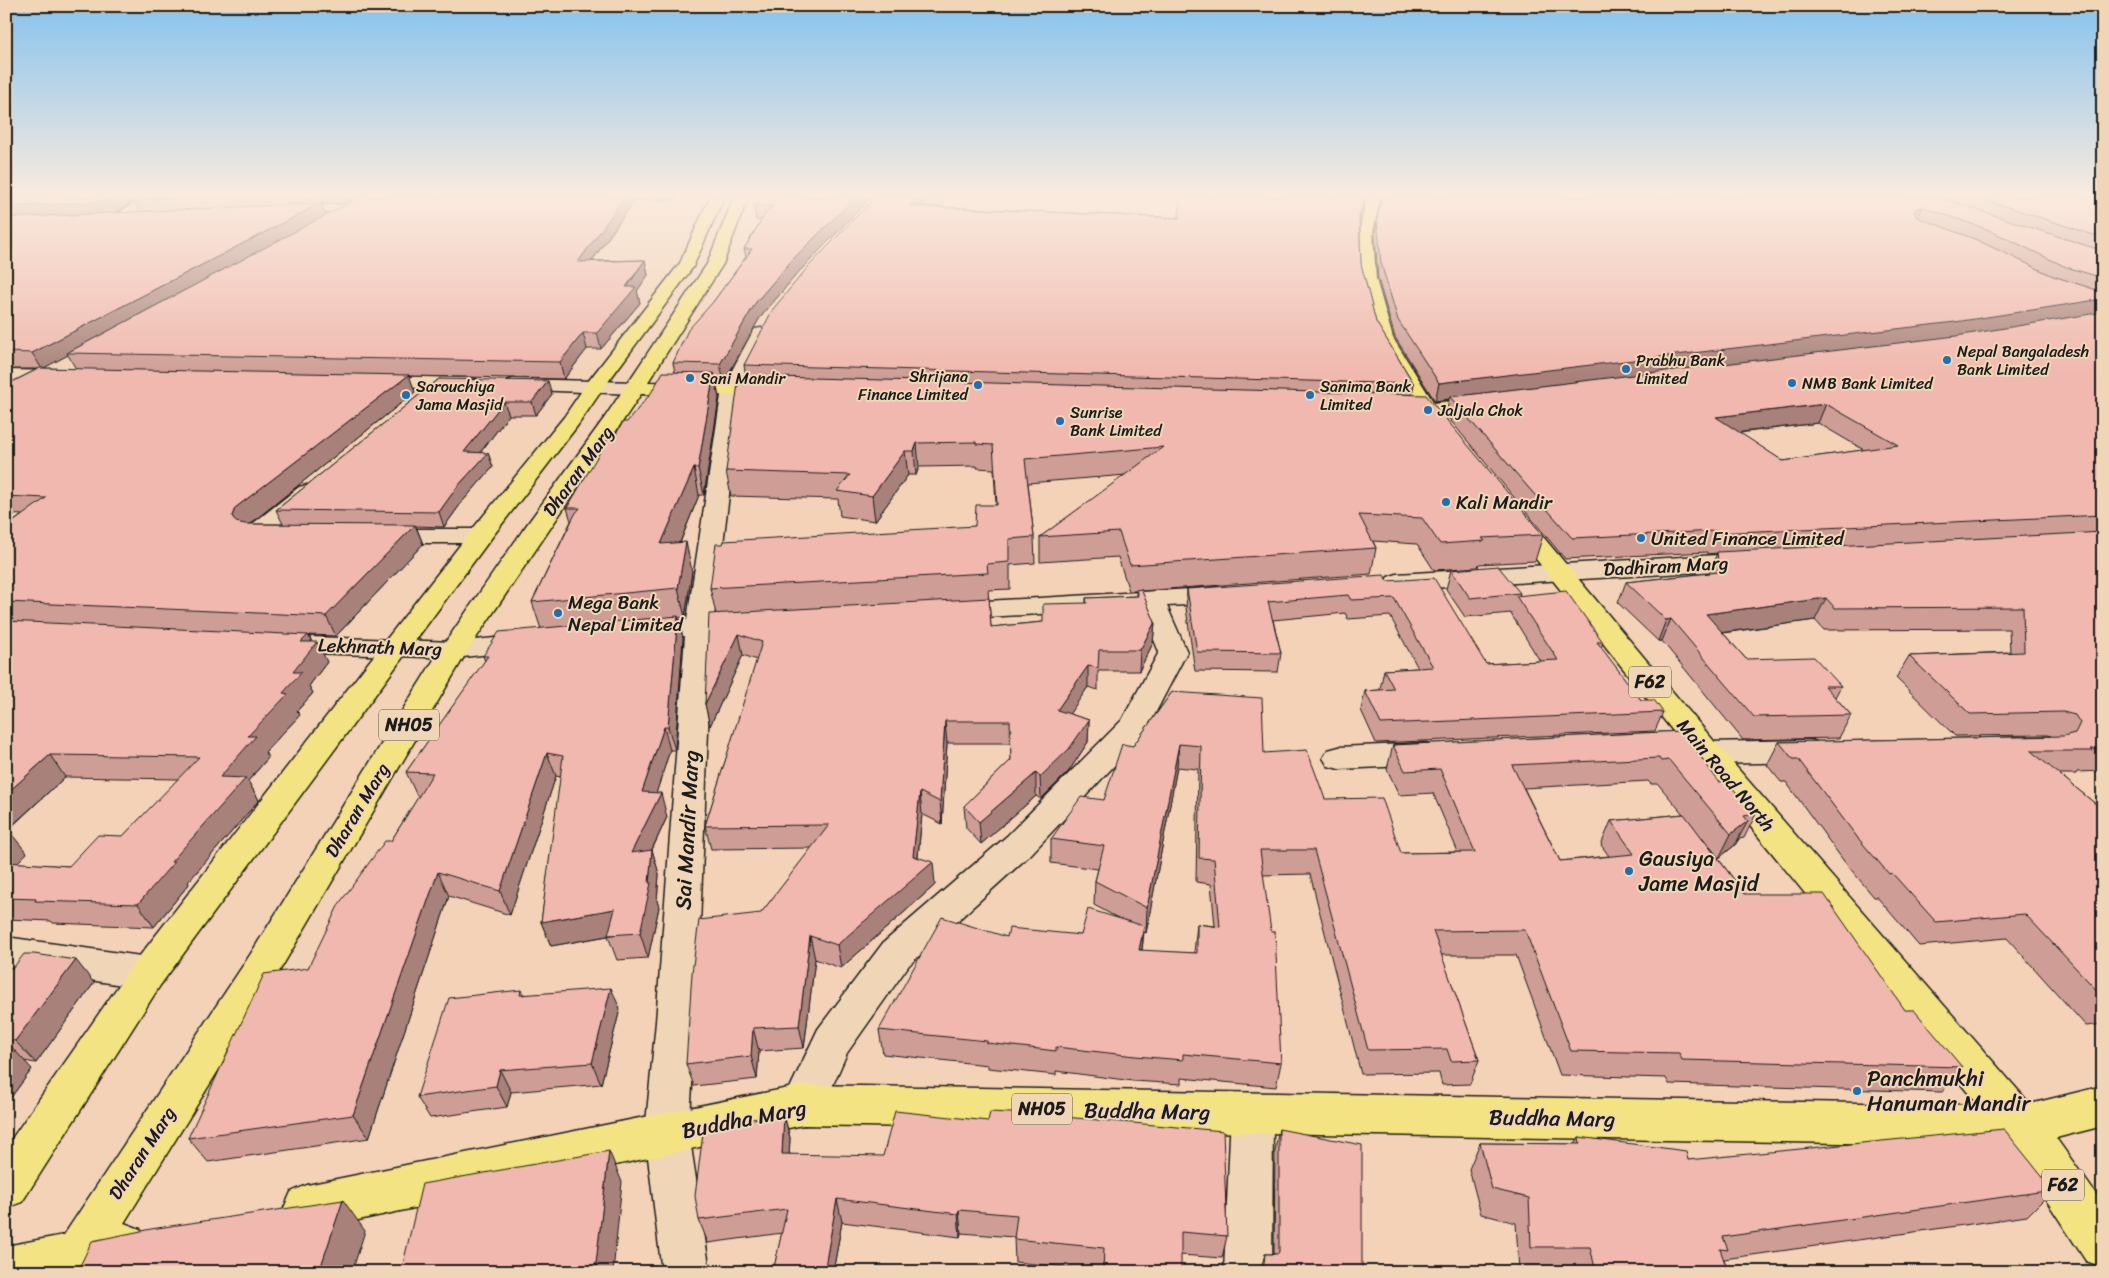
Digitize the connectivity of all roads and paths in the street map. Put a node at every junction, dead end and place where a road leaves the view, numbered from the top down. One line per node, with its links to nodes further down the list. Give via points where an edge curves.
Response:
1 (690, 257): 10 (main road, Dharan Marg / NH05)
2 (718, 257): 11 (main road, Dharan Marg / NH05)
3 (1367, 257): 18 (main road, via 1368,279 1384,338)
4 (772, 316): 12 (street)
5 (74, 370): 7 (street)
6 (6, 376): 7 (street)
7 (46, 376): 13 (street)
8 (361, 382): 9 (street)
9 (439, 384): 10 (street); 16 (street)
10 (594, 387): 11 (street); 24 (main road, Dharan Marg / NH05)
11 (635, 388): 12 (main road); 37 (main road, Dharan Marg / NH05)
12 (732, 389): 14 (main road); 32 (street, Sai Mandir Marg)
13 (20, 391)
14 (791, 391)
15 (1505, 401): 18 (main road)
16 (417, 402)
17 (1378, 409): 18 (main road)
18 (1428, 410): 19 (main road)
19 (1452, 441)
20 (322, 480): 22 (street, via 255,534)
21 (1502, 502): 26 (main road, Main Road North / F62)
22 (301, 535)
23 (366, 536): 24 (street)
24 (480, 536): 36 (main road, Dharan Marg / NH05)
25 (1776, 560): 26 (street, Dadhiram Marg)
26 (1558, 571): 27 (street, Dadhiram Marg); 39 (main road, Main Road North / F62)
27 (1370, 584)
28 (1250, 593): 29 (street)
29 (1151, 600): 30 (street); 45 (street, via 1173,652 1134,726 1018,845 896,954 832,1042)
30 (925, 613)
31 (768, 622): 32 (street)
32 (699, 626): 33 (street); 49 (street, Sai Mandir Marg)
33 (620, 633)
34 (552, 640): 37 (street, Lekhnath Marg)
35 (255, 643): 36 (street, Lekhnath Marg)
36 (394, 649): 37 (street, Lekhnath Marg); 44 (main road, Dharan Marg / NH05)
37 (454, 650): 54 (main road, Dharan Marg / NH05, via 263,966)
38 (1658, 743): 39 (street)
39 (1702, 747): 40 (street); 48 (main road, Main Road North / F62)
40 (1843, 751)
41 (1459, 752): 42 (street)
42 (1339, 758)
43 (6, 952): 44 (street)
44 (148, 973): 50 (main road, Dharan Marg / NH05)
45 (803, 1105): 47 (main road, Buddha Marg / NH05); 49 (main road, Buddha Marg / NH05)
46 (2103, 1106): 48 (main road, NH05)
47 (1252, 1113): 48 (main road, Buddha Marg / NH05); 57 (street)
48 (2022, 1126): 53 (main road, F62)
49 (667, 1133): 51 (main road, Buddha Marg / NH05); 56 (street, Sai Mandir Marg)
50 (6, 1186)
51 (270, 1215)
52 (164, 1237): 54 (main road)
53 (2103, 1244)
54 (72, 1264): 55 (main road)
55 (6, 1270)
56 (686, 1272)
57 (1248, 1272)

